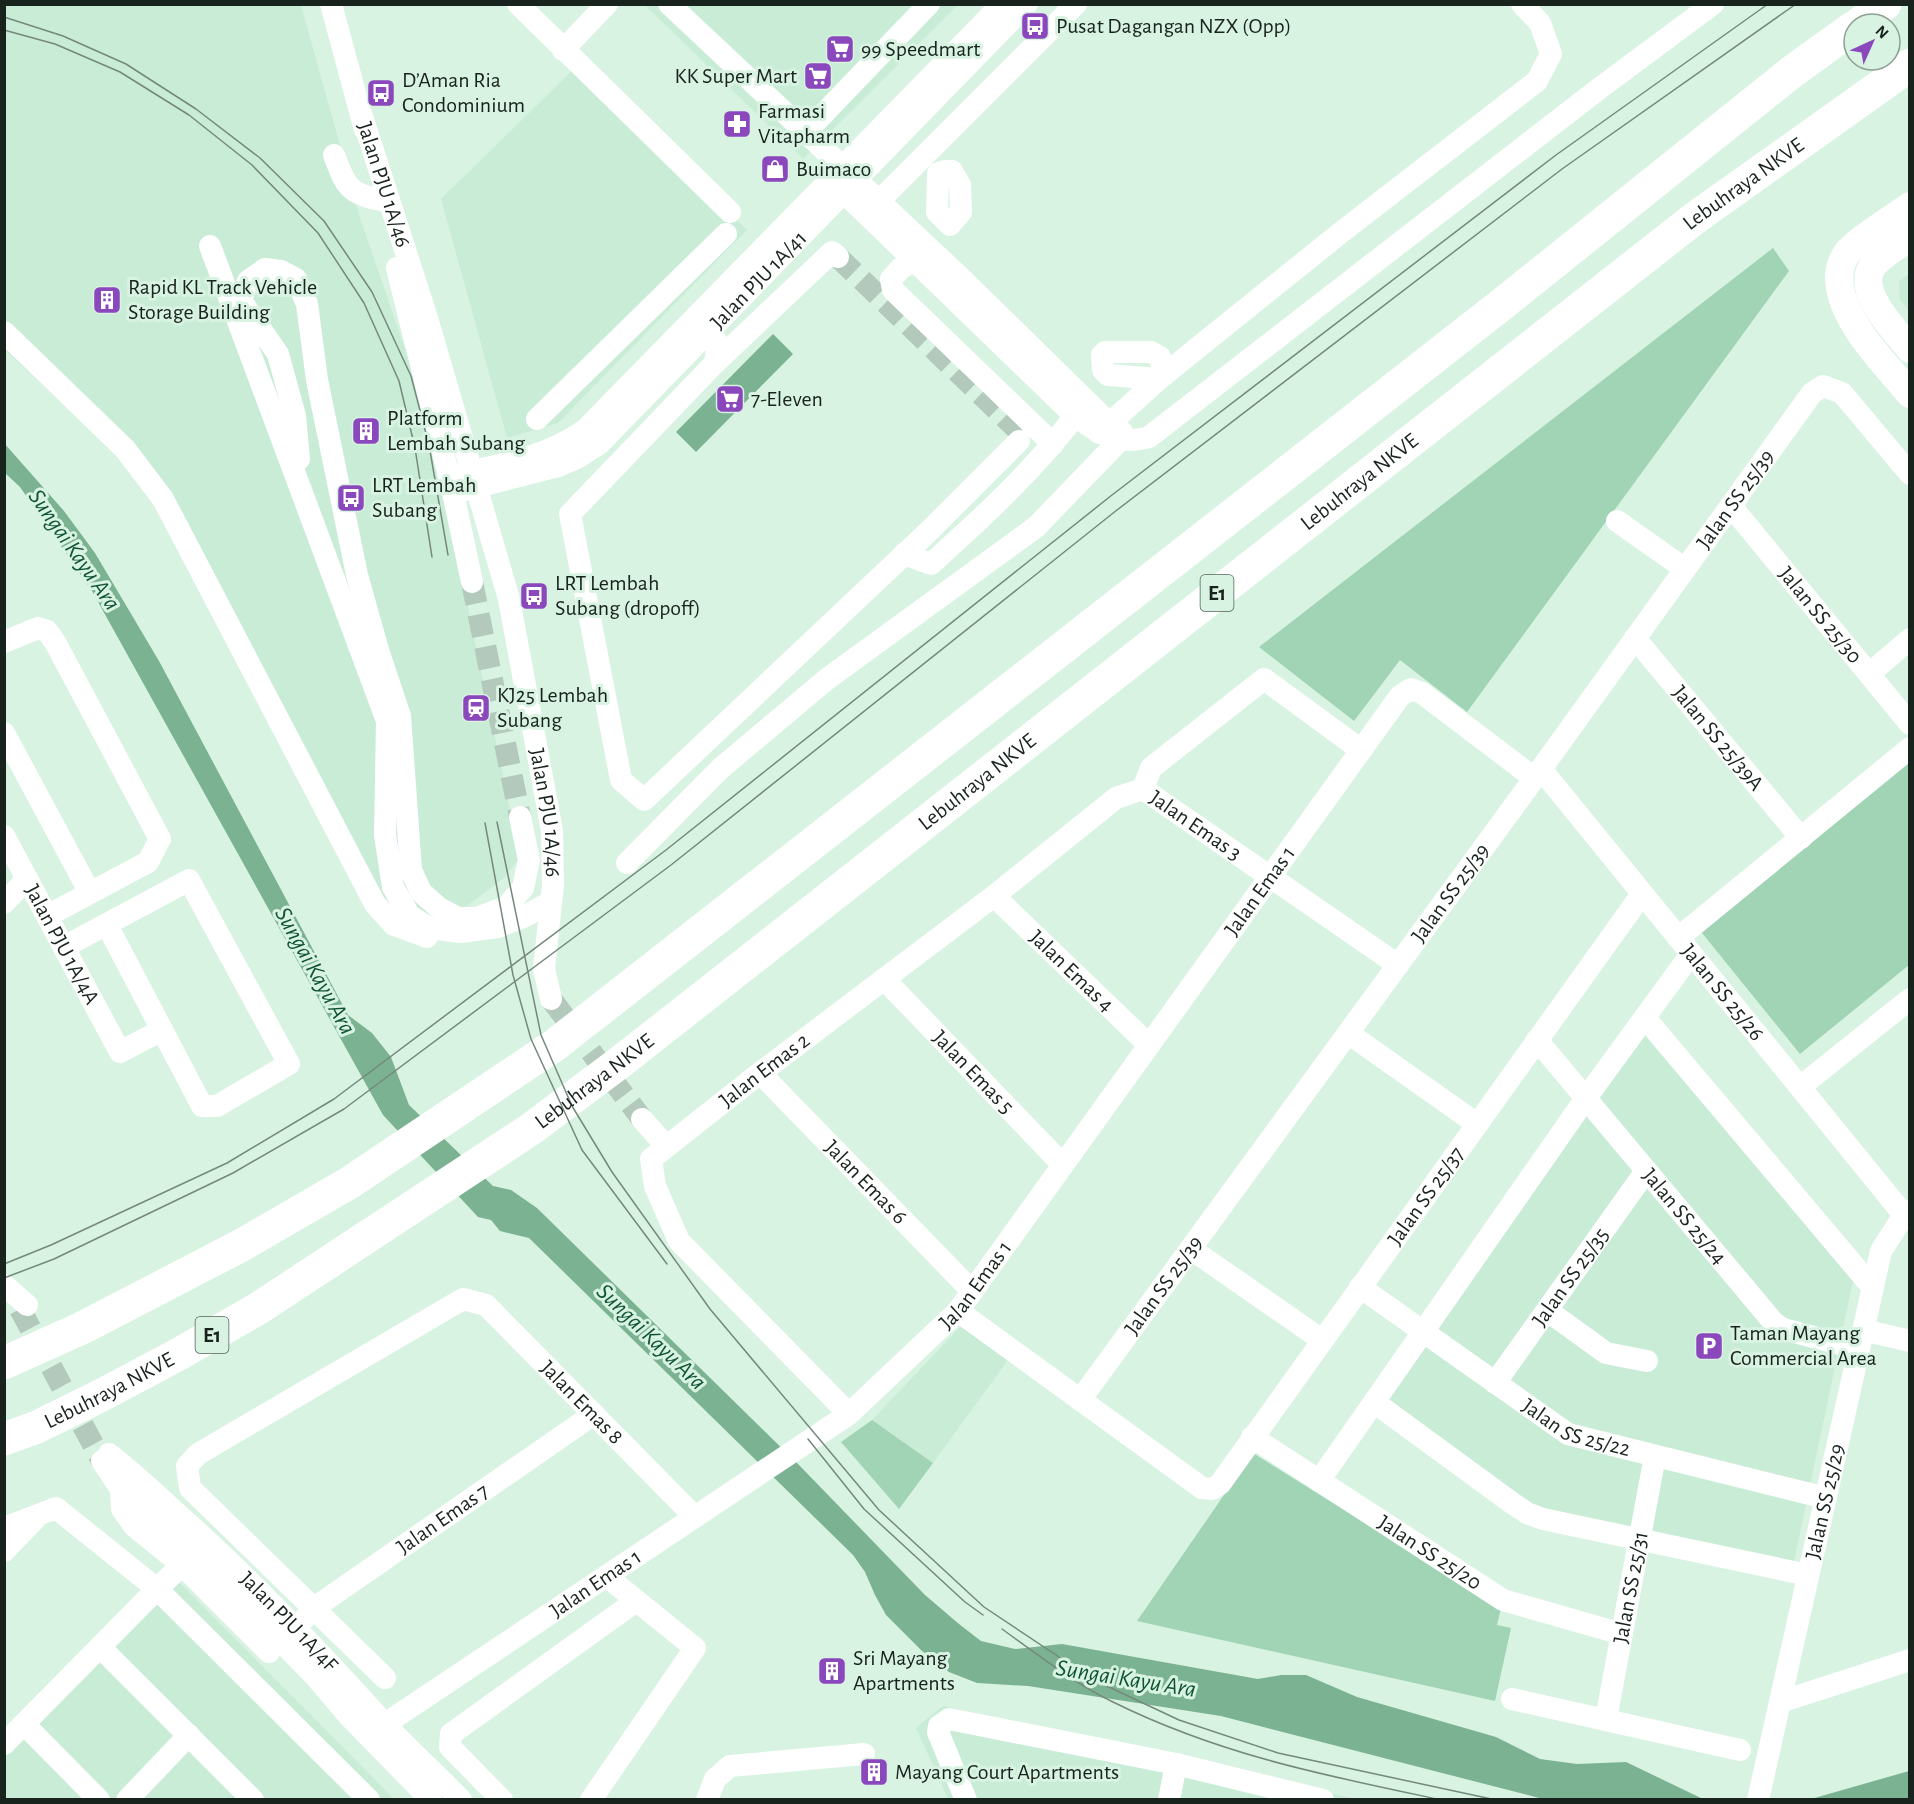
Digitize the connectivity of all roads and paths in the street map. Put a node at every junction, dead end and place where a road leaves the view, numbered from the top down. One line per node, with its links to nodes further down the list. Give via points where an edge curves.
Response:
1 (331, 4): 14 (street)
2 (518, 4): 12 (street)
3 (608, 4): 12 (street)
4 (669, 4): 15 (street)
5 (929, 4): 15 (street)
6 (1002, 4): 17 (street, Jalan PJU 1A/41)
7 (1027, 4): 17 (street, Jalan PJU 1A/41)
8 (1076, 4): 20 (street)
9 (1522, 4): 39 (street, via 1540,23 1551,54 1537,81 1162,377)
10 (1713, 4): 39 (street, via 1149,437)
11 (1842, 36): 108 (highway, E1, via 555,1045 349,1183 232,1250 82,1328)
12 (563, 50): 28 (street, via 728,223)
13 (1910, 65): 114 (highway, Lebuhraya NKVE / E1, via 1695,218 531,1129 239,1319)
14 (362, 116): 16 (street, Jalan PJU 1A/46); 44 (street, Jalan PJU 1A/46)
15 (806, 133): 17 (street)
16 (373, 166): 18 (street, Jalan PJU 1A/46); 18 (street, via 349,165 334,155 345,183 360,196)
17 (843, 180): 20 (street); 29 (street, Jalan PJU 1A/41); 31 (street, Jalan PJU 1A/41)
18 (381, 200): 45 (street, Jalan PJU 1A/46)
19 (1910, 206): 34 (main road, via 1848,252 1840,267 1839,285 1851,321)
20 (872, 208): 22 (street); 26 (street)
21 (937, 212): 22 (street)
22 (914, 235): 39 (street)
23 (1910, 238): 32 (main road, via 1871,268 1868,282 1882,315)
24 (210, 246): 27 (street)
25 (838, 257): 33 (street, via 832,252)
26 (915, 261): 35 (street); 41 (street, via 891,279 893,290)
27 (238, 307): 63 (street, Jalan PJU 1A/46, via 248,281 265,269 281,271 296,279 307,304 317,380 357,575 400,716 411,870 421,892 458,918 476,918 506,907 523,888 529,860); 76 (street, via 387,721 385,835 393,887 409,915 429,928)
28 (645, 313): 31 (street); 36 (street)
29 (709, 331): 33 (street, via 718,344); 37 (street, Jalan PJU 1A/41)
30 (4, 332): 76 (street, via 125,449 163,499 375,904 394,925 424,938)
31 (672, 340): 44 (street, Jalan PJU 1A/41, via 569,442)
32 (1910, 349)
33 (715, 363): 38 (street)
34 (1910, 394)
35 (1075, 416): 39 (street); 41 (street)
36 (537, 419)
37 (614, 429): 38 (street, via 627,434); 42 (street, Jalan PJU 1A/41, via 577,458)
38 (649, 432): 49 (street, via 570,514 621,780 644,800)
39 (1116, 434): 66 (street, via 1036,527 827,679 720,769)
40 (1019, 441): 49 (street)
41 (1053, 444): 49 (street, via 998,503 931,564)
42 (531, 473): 44 (street, Jalan PJU 1A/41); 48 (street, via 502,493 494,504)
43 (1910, 474): 46 (street, Jalan SS 25/39, via 1842,393 1823,386 1812,393)
44 (474, 479): 45 (street, Jalan PJU 1A/41); 48 (street, Jalan PJU 1A/46)
45 (451, 484): 51 (street, Jalan PJU 1A/46)
46 (1731, 506): 50 (street, Jalan SS 25/39); 55 (street, Jalan SS 25/30)
47 (1617, 521): 50 (street)
48 (489, 528): 73 (street, Jalan PJU 1A/46, via 509,599 552,831 554,859)
49 (904, 554)
50 (1685, 569): 52 (street, Jalan SS 25/39)
51 (472, 582)
52 (1635, 638): 61 (street, Jalan SS 25/39); 65 (street, Jalan SS 25/39A)
53 (1910, 639): 55 (street)
54 (4, 642): 69 (street, via 38,628 47,631 160,839 148,862)
55 (1869, 674): 57 (street, Jalan SS 25/30)
56 (1411, 688): 60 (street, Jalan Emas 1, via 1400,696); 61 (street, Jalan SS 25/26)
57 (1910, 724)
58 (4, 733): 69 (street)
59 (1910, 748): 65 (street)
60 (1361, 750): 62 (street, via 1264,679 1151,768); 67 (street, Jalan Emas 1)
61 (1538, 773): 70 (street, Jalan SS 25/26); 79 (street, Jalan SS 25/39)
62 (1143, 789): 67 (street, Jalan Emas 3); 71 (street, Jalan Emas 2, via 1116,798)
63 (520, 817)
64 (4, 836): 68 (street, Jalan PJU 1A/4A)
65 (1801, 838): 77 (street)
66 (627, 864)
67 (1270, 877): 79 (street, Jalan Emas 3); 87 (street, Jalan Emas 1)
68 (27, 879): 72 (street); 74 (street, Jalan PJU 1A/4A)
69 (90, 893): 74 (street)
70 (1642, 894): 77 (street, Jalan SS 25/26); 86 (street, Jalan SS 25/37)
71 (994, 896): 80 (street, Jalan Emas 2); 87 (street, Jalan Emas 4)
72 (4, 903)
73 (549, 903): 76 (street, via 498,927); 81 (street, Jalan PJU 1A/46, via 544,969)
74 (47, 916): 78 (street, Jalan PJU 1A/4A)
75 (107, 925): 78 (street); 84 (street); 84 (street, via 189,880 289,1064 217,1106 202,1106)
76 (461, 932)
77 (1685, 946): 83 (street); 89 (street, Jalan SS 25/26)
78 (64, 947): 84 (street, Jalan PJU 1A/4A, via 120,1052)
79 (1398, 965): 85 (street, Jalan SS 25/39)
80 (884, 980): 88 (street, Jalan Emas 2); 94 (street, Jalan Emas 5)
81 (551, 999)
82 (1910, 999): 89 (street)
83 (1645, 1018): 90 (street); 99 (street)
84 (162, 1030)
85 (1348, 1033): 92 (street); 97 (street, Jalan SS 25/39)
86 (1537, 1040): 90 (street, Jalan SS 25/24); 92 (street, Jalan SS 25/37)
87 (1149, 1045): 94 (street, Jalan Emas 1)
88 (760, 1073): 93 (street, Jalan Emas 2); 100 (street, Jalan Emas 6)
89 (1800, 1087): 96 (street, Jalan SS 25/26)
90 (1586, 1098): 95 (street, Jalan SS 25/24); 103 (street)
91 (642, 1119): 93 (street)
92 (1477, 1124): 98 (street, Jalan SS 25/37)
93 (666, 1146): 113 (street, Jalan Emas 2, via 651,1160 655,1186 679,1241)
94 (1063, 1165): 100 (street, Jalan Emas 1)
95 (1646, 1171): 102 (street, Jalan SS 25/35); 105 (street, Jalan SS 25/24, via 1774,1323 1783,1329)
96 (1907, 1213): 99 (street, Jalan SS 25/29, via 1881,1251)
97 (1191, 1249): 104 (street); 110 (street, Jalan SS 25/39)
98 (1360, 1287): 103 (street, Jalan SS 25/22); 104 (street, Jalan SS 25/37)
99 (1873, 1288): 105 (street, Jalan SS 25/29)
100 (972, 1291): 101 (street, Jalan Emas 1)
101 (958, 1311): 110 (street); 113 (street, Jalan Emas 1)
102 (1548, 1311): 107 (street, via 1606,1353); 109 (street, Jalan SS 25/35)
103 (1423, 1332): 109 (street, Jalan SS 25/22); 111 (street)
104 (1322, 1340): 115 (street, Jalan SS 25/37)
105 (1861, 1340): 106 (street, Jalan SS 25/24); 121 (street, Jalan SS 25/29)
106 (1910, 1341)
107 (1647, 1361)
108 (4, 1363)
109 (1495, 1383): 118 (street, Jalan SS 25/22, via 1568,1434)
110 (1080, 1400): 115 (street, Jalan SS 25/37, via 1202,1488 1212,1489 1220,1484)
111 (1374, 1402): 119 (street); 125 (street, via 1527,1513)
112 (594, 1414): 123 (street, Jalan Emas 8); 132 (street, Jalan Emas 7); 132 (street, Jalan Emas 8, via 486,1305 463,1299 198,1454 187,1466 190,1488)
113 (849, 1414): 123 (street, Jalan Emas 1)
114 (38, 1427): 116 (highway, Lebuhraya NKVE / E1); 117 (highway)
115 (1252, 1437): 119 (street, Jalan SS 25/20)
116 (4, 1439)
117 (4, 1448)
118 (1655, 1456): 121 (street, Jalan SS 25/22); 125 (street, Jalan SS 25/31)
119 (1319, 1481): 133 (street, Jalan SS 25/20, via 1503,1600)
120 (121, 1489): 127 (street, via 122,1509 134,1526); 134 (street, Jalan PJU 1A/4F); 134 (street, Jalan PJU 1A/4F, via 105,1458 123,1465 202,1535)
121 (1826, 1498): 128 (street, Jalan SS 25/29)
122 (39, 1514): 124 (street); 126 (street); 130 (street, via 56,1508)
123 (695, 1517): 129 (street, Jalan Emas 1)
124 (4, 1528)
125 (1640, 1539): 128 (street); 133 (street, Jalan SS 25/31)
126 (4, 1551)
127 (183, 1565): 130 (street); 140 (street, via 304,1686)
128 (1808, 1575): 139 (street, Jalan SS 25/29)
129 (606, 1576): 131 (street); 143 (street, Jalan Emas 1)
130 (157, 1589): 135 (street); 153 (street)
131 (636, 1601): 156 (street, via 452,1734 450,1747); 157 (street, via 695,1648)
132 (314, 1608): 134 (street, Jalan Emas 7); 137 (street)
133 (1622, 1634): 141 (street, Jalan SS 25/31)
134 (289, 1635): 140 (street, Jalan PJU 1A/4F, via 315,1676); 143 (street, Jalan PJU 1A/4F)
135 (100, 1647): 142 (street); 144 (street)
136 (1910, 1660): 139 (street)
137 (385, 1678)
138 (1512, 1699): 141 (street)
139 (1780, 1702): 161 (street, Jalan SS 25/29)
140 (347, 1714): 143 (street, Jalan PJU 1A/4F)
141 (1606, 1719): 146 (street)
142 (24, 1724): 145 (street); 150 (street)
143 (378, 1731): 154 (street, Jalan PJU 1A/4F); 155 (street, Jalan PJU 1A/4F)
144 (189, 1735): 151 (street); 152 (street)
145 (4, 1744)
146 (1740, 1750)
147 (864, 1754): 158 (street, via 730,1766 715,1779)
148 (1176, 1764): 149 (street, via 951,1718 938,1727 938,1732); 159 (street); 160 (street)
149 (957, 1797)
150 (99, 1800)
151 (127, 1800)
152 (253, 1800)
153 (369, 1800)
154 (431, 1800)
155 (461, 1800)
156 (502, 1800)
157 (591, 1800)
158 (707, 1800)
159 (1169, 1800)
160 (1323, 1800)
161 (1758, 1800)

